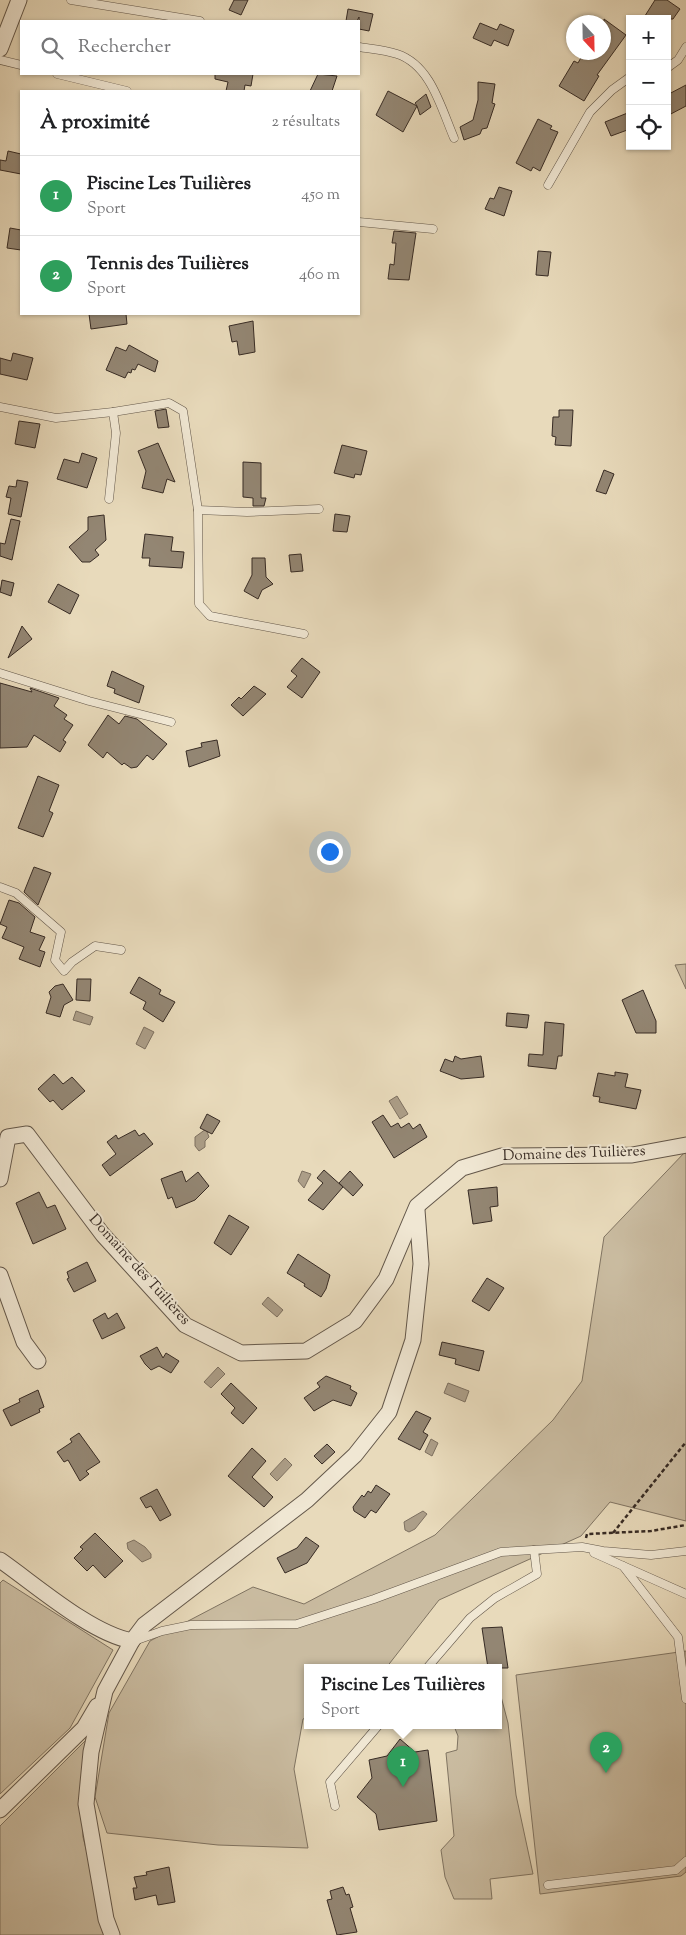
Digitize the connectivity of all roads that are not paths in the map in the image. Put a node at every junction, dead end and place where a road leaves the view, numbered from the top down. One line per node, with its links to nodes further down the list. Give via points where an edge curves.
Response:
1 (19, 0): 6 (street)
2 (71, 0): 3 (lane)
3 (194, 20)
4 (360, 47): 13 (lane, via 396,54 418,65)
5 (686, 47): 9 (lane)
6 (0, 49)
7 (0, 60): 8 (lane)
8 (20, 65)
9 (671, 65)
10 (60, 75): 12 (lane)
11 (626, 80): 14 (lane, via 590,112)
12 (108, 89)
13 (454, 138)
14 (548, 184)
15 (360, 222): 16 (lane)
16 (433, 229)
17 (0, 408): 18 (lane, via 56,418)
18 (113, 412): 19 (lane, via 116,433); 21 (lane, via 169,403 183,411)
19 (110, 499)
20 (319, 509): 21 (lane)
21 (198, 510): 22 (lane, via 199,604 210,616)
22 (304, 634)
23 (0, 673): 24 (lane)
24 (171, 722)
25 (0, 887): 26 (lane, via 16,893 61,932 55,960 64,971 95,946)
26 (121, 950)
27 (686, 1145): 29 (street, Domaine des Tuilières, via 632,1155 524,1154 486,1159 462,1168)
28 (0, 1179): 29 (street, Domaine des Tuilières, via 8,1138 27,1134 103,1235 185,1325 241,1353 306,1351 355,1321 386,1279)
29 (417, 1206): 38 (street, via 421,1264 413,1340 389,1412 355,1455 307,1500 160,1612)
30 (0, 1275): 31 (street, via 24,1342)
31 (38, 1361)
32 (582, 1547): 33 (lane); 34 (lane, via 651,1555); 36 (lane)
33 (534, 1550): 38 (lane, via 502,1552 374,1600 297,1624 191,1626); 39 (lane, via 537,1574 495,1598 470,1618)
34 (686, 1551)
35 (0, 1560): 38 (street, via 111,1636)
36 (623, 1566): 37 (lane); 41 (lane, via 678,1636)
37 (686, 1594)
38 (132, 1641): 40 (street)
39 (430, 1664)
40 (105, 1692): 44 (street, via 84,1728); 47 (street, via 91,1752 86,1804 106,1919)
41 (686, 1699)
42 (375, 1729): 43 (lane, via 330,1782)
43 (335, 1806)
44 (0, 1810)
45 (686, 1860): 46 (lane, via 676,1870)
46 (548, 1885)
47 (112, 1935)

